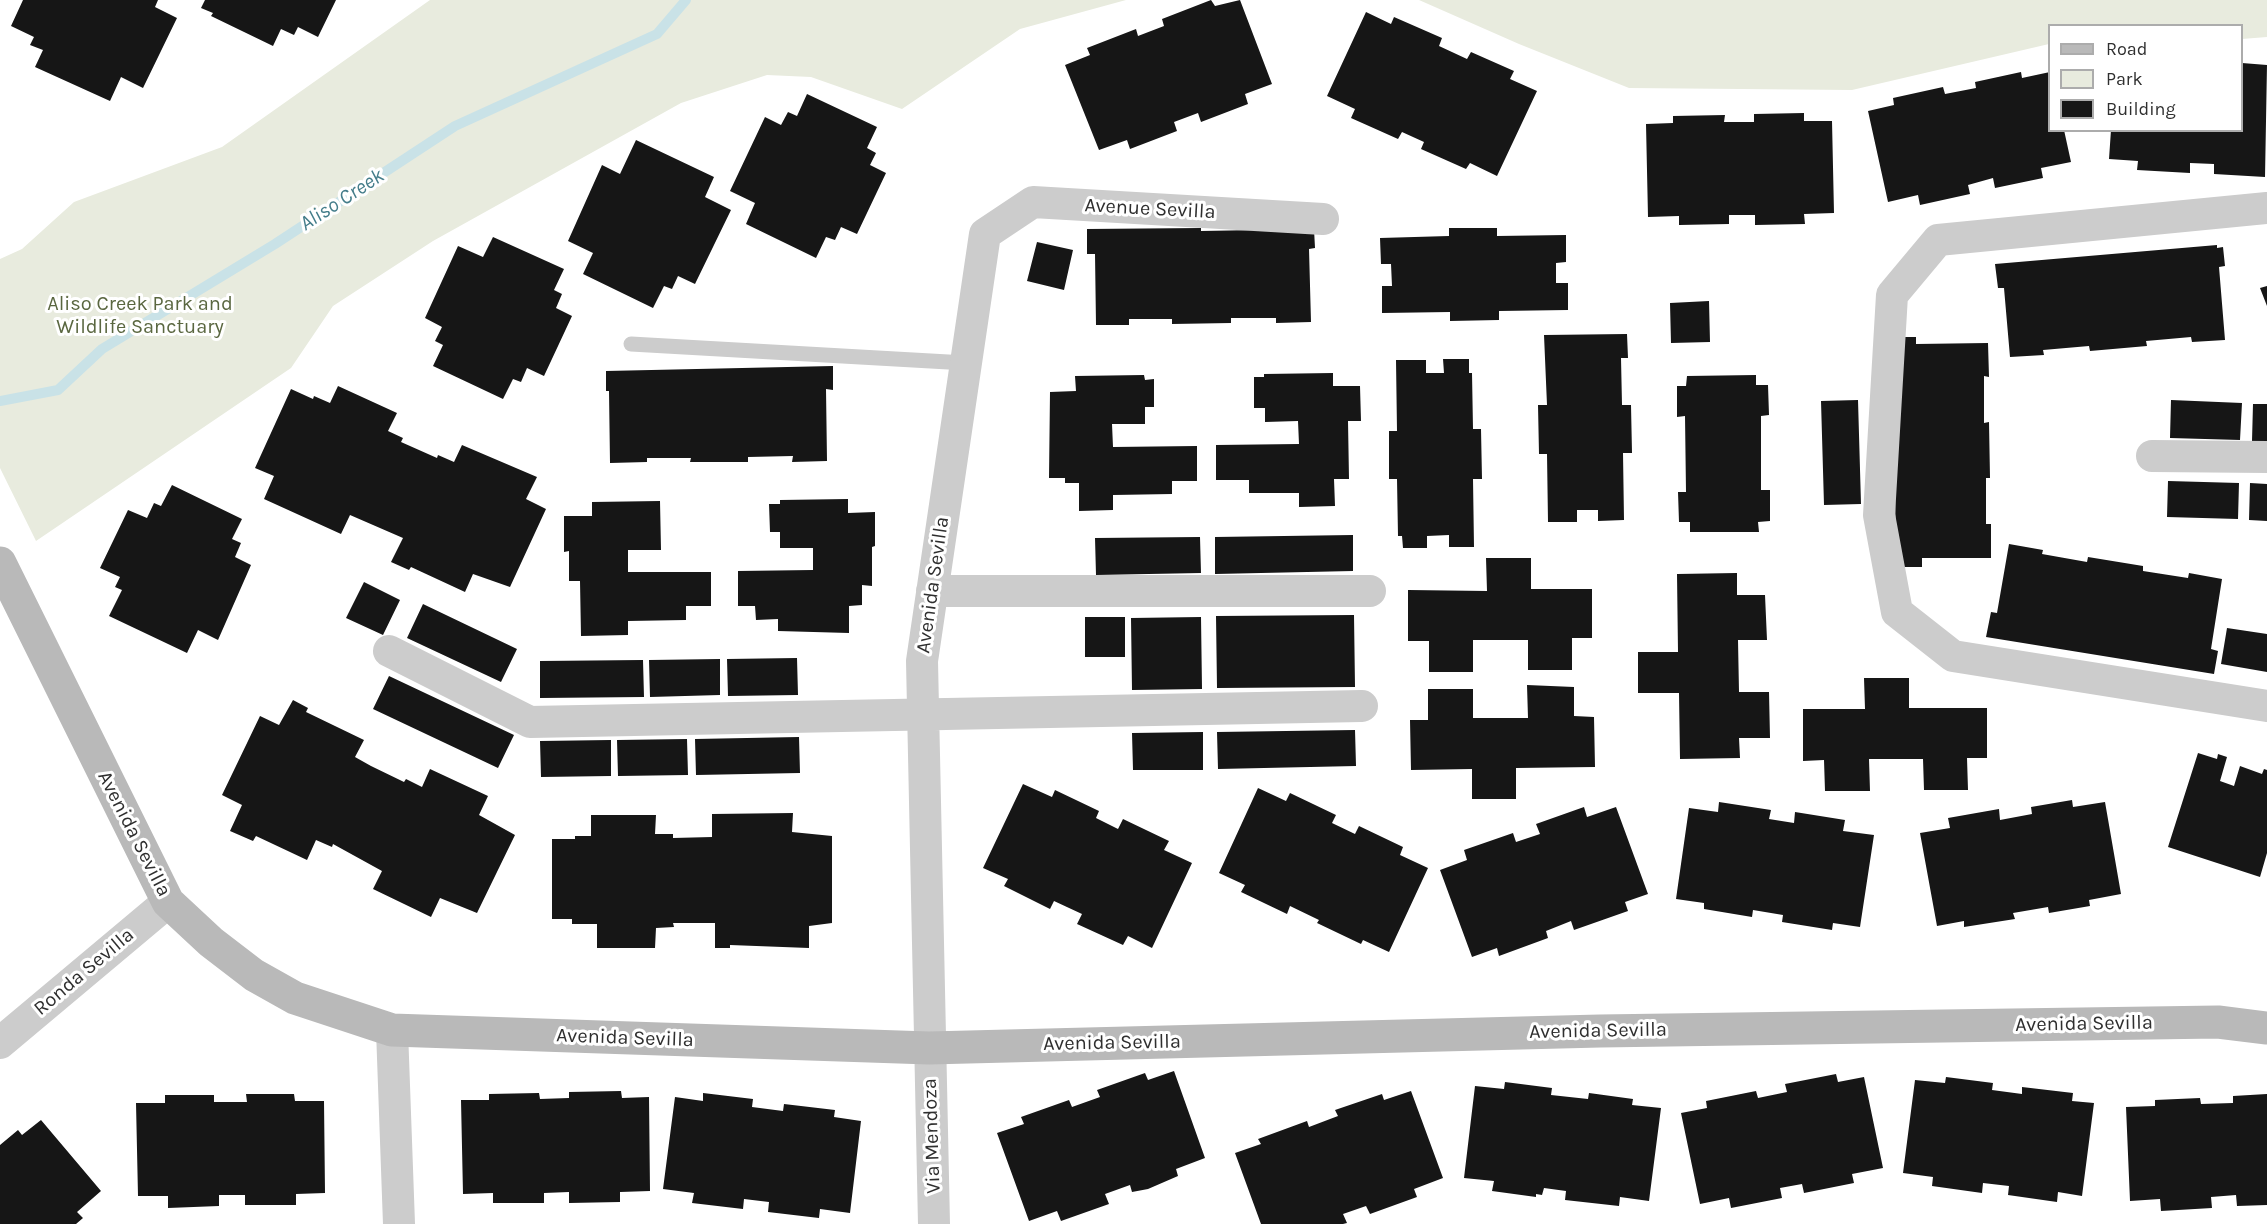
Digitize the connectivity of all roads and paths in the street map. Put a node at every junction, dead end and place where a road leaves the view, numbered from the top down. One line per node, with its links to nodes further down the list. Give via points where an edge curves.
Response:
1 (2267, 208): 13 (street, via 1938,240 1892,295 1879,515 1897,612 1953,656)
2 (1323, 219): 3 (street, Avenue Sevilla, via 1033,202)
3 (985, 234): 5 (street, Avenida Sevilla)
4 (631, 344): 5 (lane)
5 (966, 363): 9 (street, Avenida Sevilla)
6 (2152, 456): 7 (street)
7 (2267, 457)
8 (0, 563): 15 (street, Avenida Sevilla)
9 (932, 591): 10 (street); 14 (street, Avenida Sevilla, via 922,661)
10 (1370, 591)
11 (389, 651): 14 (street, via 530,722)
12 (1362, 706): 14 (street)
13 (2267, 706)
14 (923, 716): 19 (street, Avenida Sevilla)
15 (168, 902): 17 (street, Avenida Sevilla, via 254,975 295,998); 18 (street, Ronda Sevilla)
16 (2267, 1028): 19 (street, Avenida Sevilla, via 2218,1022 1648,1030)
17 (392, 1030): 19 (street, Avenida Sevilla); 20 (street)
18 (4, 1032)
19 (929, 1048): 21 (street, Via Mendoza)
20 (399, 1224)
21 (934, 1224)

